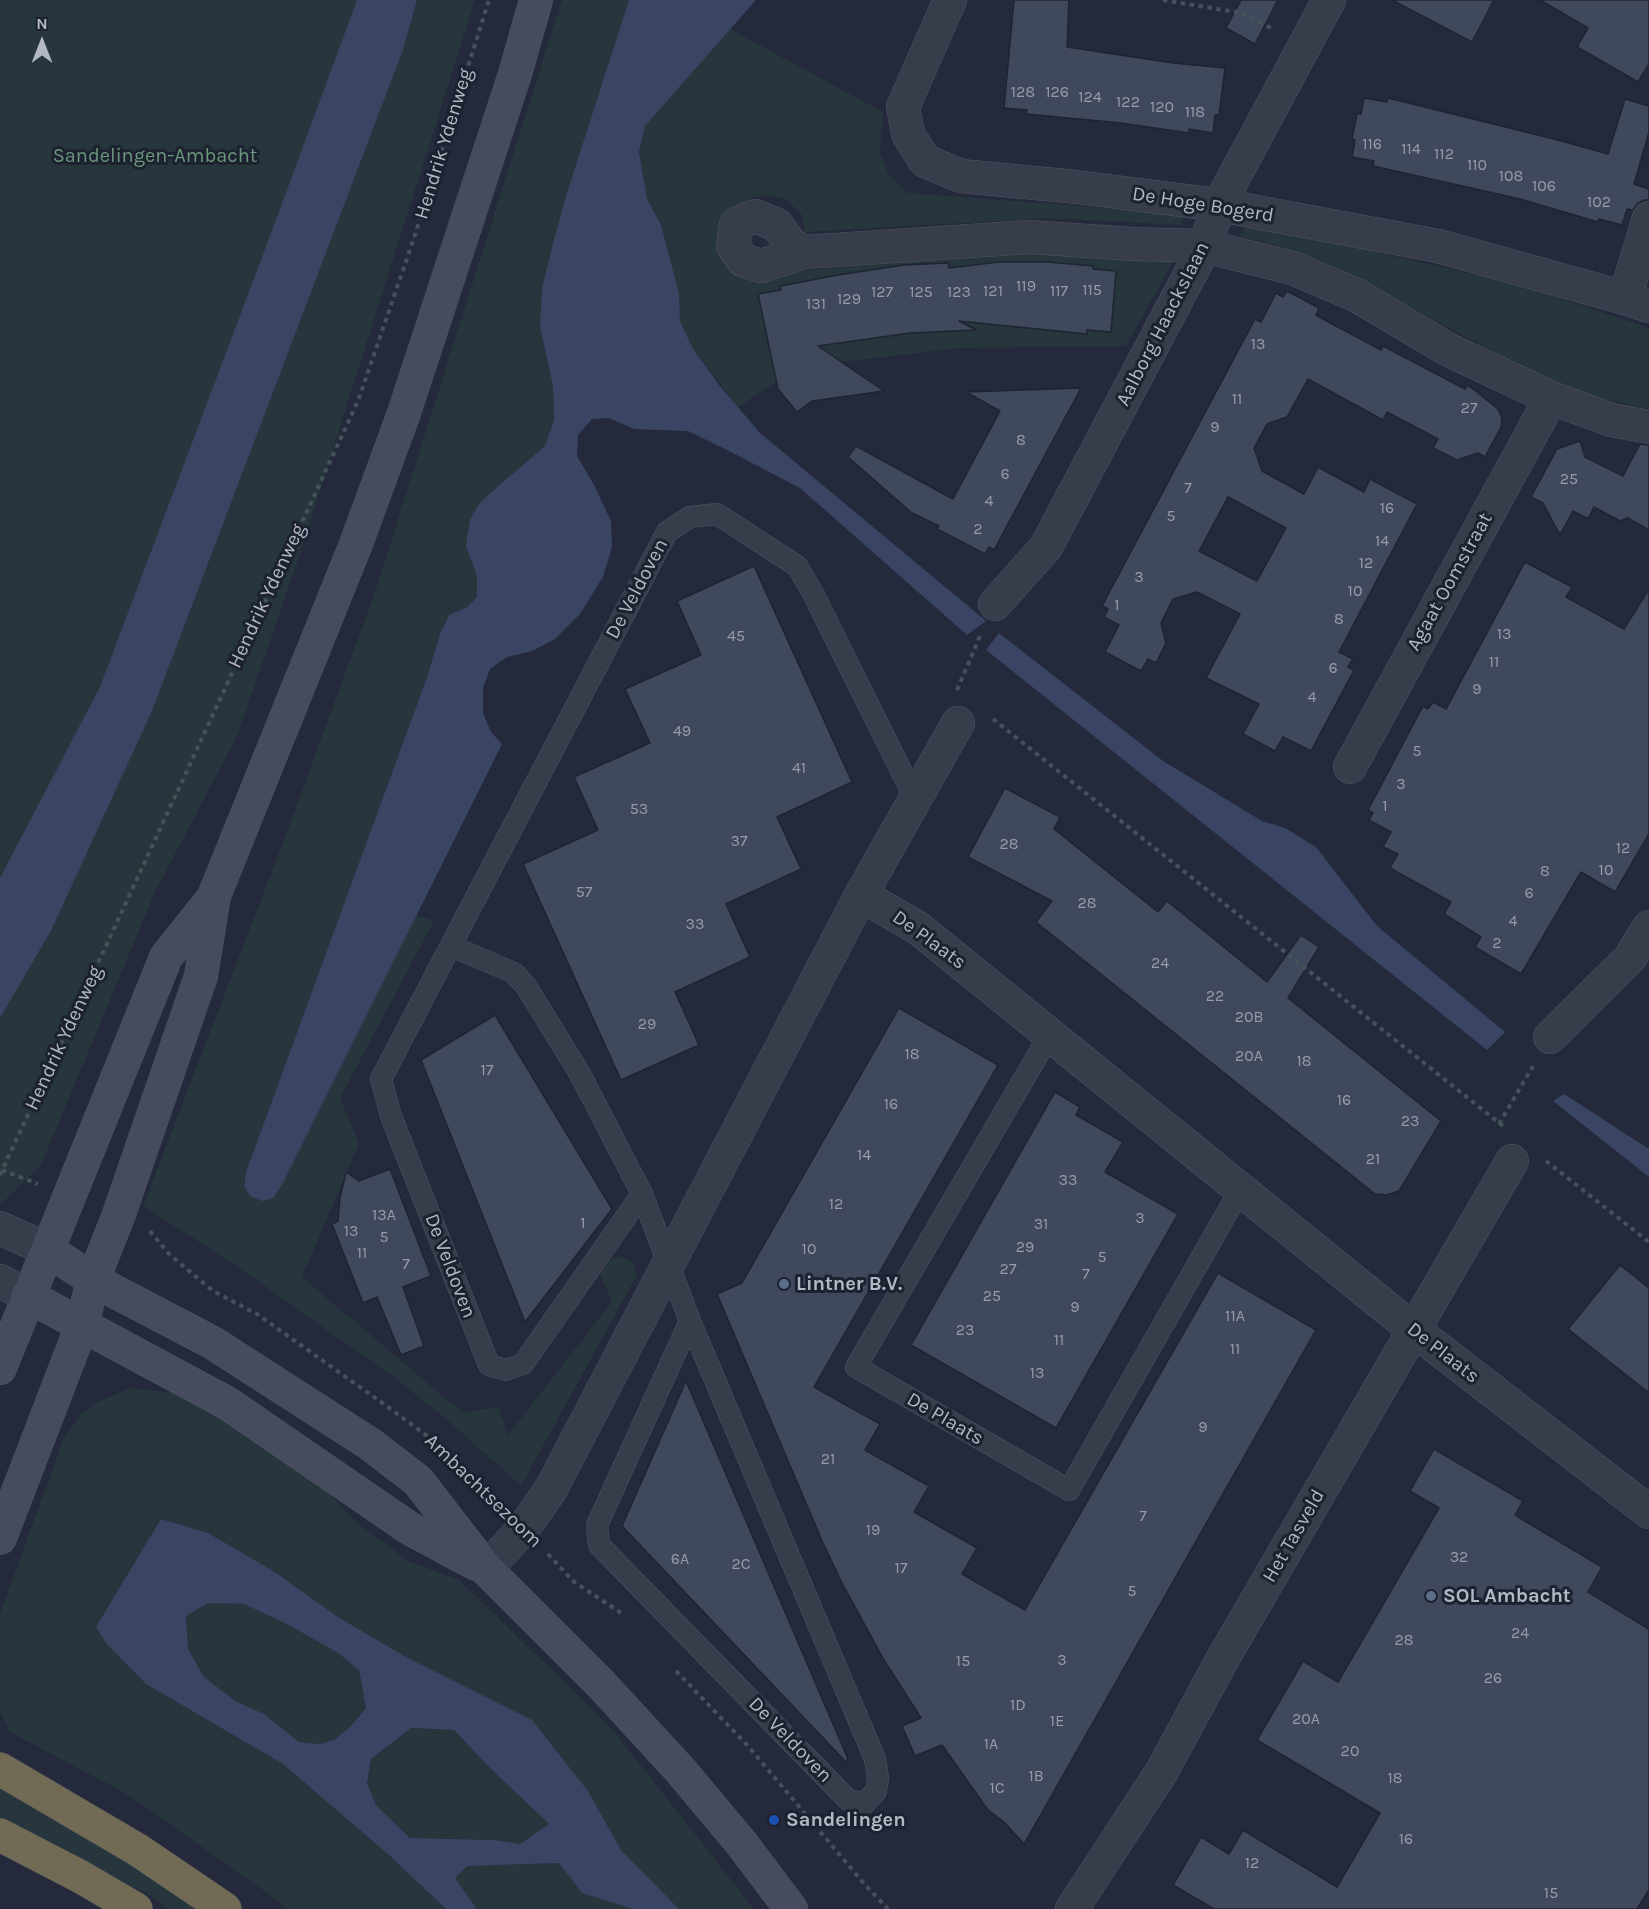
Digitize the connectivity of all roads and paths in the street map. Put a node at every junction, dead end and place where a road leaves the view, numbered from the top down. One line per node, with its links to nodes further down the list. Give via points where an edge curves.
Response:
1 (489, 0): 29 (path, Hendrik Ydenweg, via 358,400)
2 (536, 0): 21 (main road, via 404,413 356,544)
3 (950, 0): 7 (street, De Hoge Bogerd, via 903,107 908,134 925,161 961,176)
4 (1163, 0): 6 (path, via 1242,13)
5 (1329, 0): 6 (street, Aalborg Haackslaan)
6 (1305, 45): 7 (street, Aalborg Haackslaan)
7 (1220, 205): 9 (street, Aalborg Haackslaan); 11 (street, De Hoge Bogerd, via 1438,246)
8 (1649, 218): 11 (street)
9 (1205, 246): 10 (street, De Hoge Bogerd, via 1029,237); 12 (street, De Hoge Bogerd, via 1292,268 1356,295 1449,350); 14 (street, Aalborg Haackslaan, via 1046,547)
10 (804, 252)
11 (1637, 302)
12 (1551, 398): 13 (street, De Hoge Bogerd, via 1611,420); 18 (street, Agaat Oomstraat)
13 (1649, 427)
14 (995, 604)
15 (969, 661): 16 (path, via 956,689)
16 (961, 709): 19 (street)
17 (990, 716): 27 (path)
18 (1350, 767)
19 (915, 799): 20 (street); 23 (lane, De Veldoven, via 796,566 717,514 690,517 667,532)
20 (861, 895): 25 (street, De Plaats, via 918,928); 37 (street)
21 (214, 896): 32 (main road, via 166,957); 33 (main road, via 201,976)
22 (1649, 927): 24 (street)
23 (451, 946): 31 (lane, De Veldoven, via 514,973 526,986 580,1074); 31 (lane, De Veldoven, via 381,1079 391,1116 489,1365 506,1370 523,1364)
24 (1640, 964): 26 (street)
25 (1050, 1034): 30 (street, De Plaats); 30 (lane, De Plaats, via 856,1367 1070,1490)
26 (1550, 1037): 27 (path)
27 (1500, 1124): 28 (path)
28 (1519, 1148): 35 (path); 43 (street, Het Tasveld)
29 (1, 1172): 32 (path)
30 (1240, 1190): 43 (street, De Plaats)
31 (642, 1194): 37 (lane, De Veldoven)
32 (69, 1198): 36 (main road)
33 (118, 1217): 38 (main road); 46 (path, Ambachtsezoom, via 149,1230 169,1254 213,1291 257,1314 441,1446)
34 (0, 1228): 36 (street)
35 (1649, 1242)
36 (48, 1250): 38 (main road, Ambachtsezoom); 40 (main road)
37 (669, 1264): 41 (lane, De Veldoven); 46 (street, via 551,1490)
38 (93, 1280): 42 (main road); 48 (main road, Ambachtsezoom, via 213,1342 370,1444 418,1481)
39 (0, 1281): 40 (street)
40 (28, 1296): 42 (main road, Ambachtsezoom); 44 (main road)
41 (690, 1321): 41 (lane, De Veldoven, via 597,1525 599,1545 848,1800 865,1803 876,1791 875,1759)
42 (82, 1325): 47 (main road); 48 (main road, Ambachtsezoom, via 227,1403 409,1527)
43 (1414, 1330): 45 (street, De Plaats); 57 (street, Het Tasveld, via 1222,1660 1162,1772)
44 (0, 1368)
45 (1649, 1512)
46 (524, 1528): 48 (street); 49 (path, Ambachtsezoom, via 573,1581)
47 (0, 1538)
48 (486, 1569): 55 (main road, Ambachtsezoom, via 647,1732 742,1844)
49 (624, 1615)
50 (672, 1666): 56 (path, via 748,1746)
51 (0, 1769): 54 (highway, via 138,1850)
52 (0, 1835): 53 (highway)
53 (136, 1909)
54 (225, 1909)
55 (791, 1909)
56 (888, 1909)
57 (1072, 1909)

